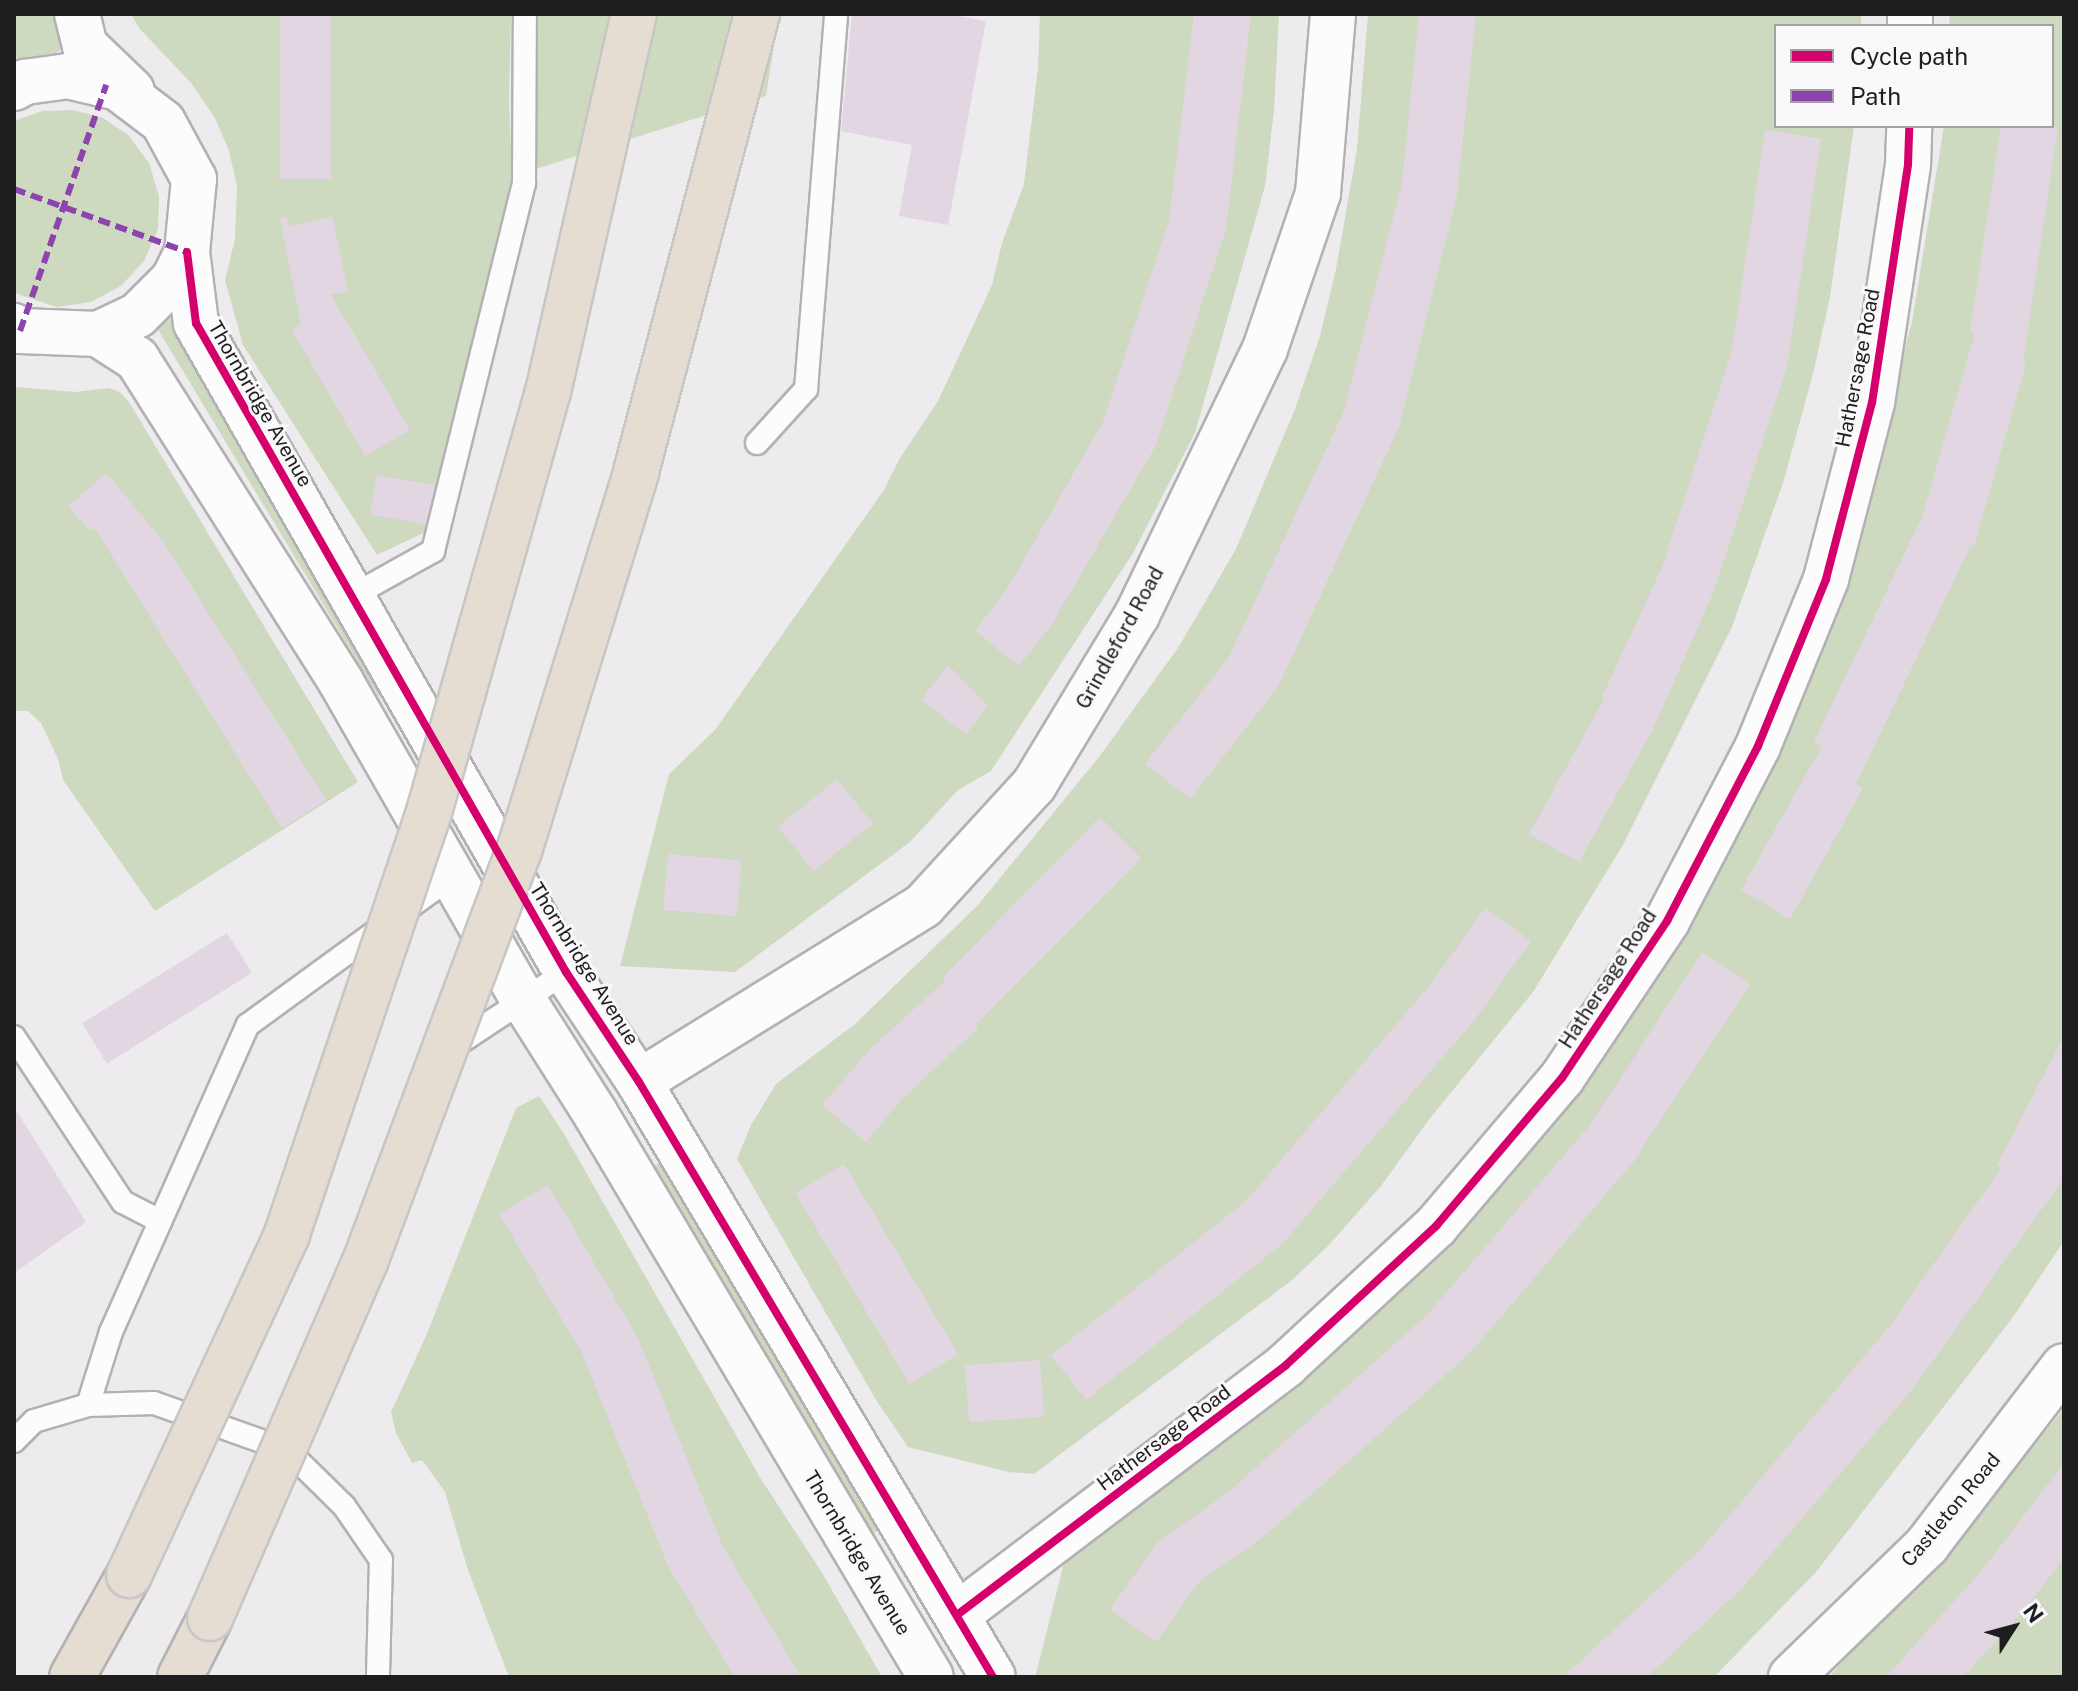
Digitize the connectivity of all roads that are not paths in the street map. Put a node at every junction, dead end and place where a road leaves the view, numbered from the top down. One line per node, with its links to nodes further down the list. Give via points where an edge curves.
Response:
1 (77, 14): 8 (street, via 85,46)
2 (525, 14): 14 (lane, via 524,183 433,551)
3 (634, 14): 31 (highway, bridge, via 548,392 429,812 287,1234 129,1575)
4 (757, 14): 30 (highway, bridge, via 636,472 519,851 365,1262)
5 (836, 14): 13 (lane, via 806,389)
6 (1333, 14): 21 (street, Grindleford Road, via 1318,193 1265,349 1137,615 1034,785 924,905)
7 (14, 88): 8 (street, via 68,76 118,88)
8 (163, 122): 10 (street, via 194,179)
9 (1909, 128): 28 (street, Hathersage Road, via 1872,403 1826,579 1758,746 1667,921 1562,1078 1436,1226 1286,1365)
10 (187, 252): 12 (street, via 174,279 138,315); 14 (street, Thornbridge Avenue, via 196,323)
11 (16, 331): 12 (street)
12 (98, 334): 15 (street, Thornbridge Avenue, via 137,359 341,682)
13 (757, 443)
14 (352, 596): 17 (street, Thornbridge Avenue)
15 (452, 876): 16 (street, Thornbridge Avenue); 23 (lane, via 248,1025)
16 (487, 938): 18 (street, Thornbridge Avenue); 20 (lane)
17 (566, 972): 18 (lane); 21 (street, Thornbridge Avenue)
18 (524, 1001): 20 (lane); 22 (street, Thornbridge Avenue)
19 (14, 1037): 23 (lane, via 123,1202)
20 (451, 1048): 27 (lane)
21 (639, 1082): 22 (lane); 28 (street, Thornbridge Avenue)
22 (595, 1113): 29 (street, Thornbridge Avenue)
23 (160, 1221): 25 (lane, via 111,1332)
24 (2064, 1366): 34 (street, Castleton Road, via 1927,1545)
25 (88, 1405): 26 (lane, via 34,1421); 27 (lane, via 154,1403)
26 (14, 1441)
27 (287, 1450): 32 (lane, via 344,1506 381,1560)
28 (957, 1615): 29 (lane); 33 (street, Thornbridge Avenue)
29 (922, 1662)
30 (182, 1676)
31 (72, 1677)
32 (378, 1677)
33 (993, 1677)
34 (1791, 1677)

